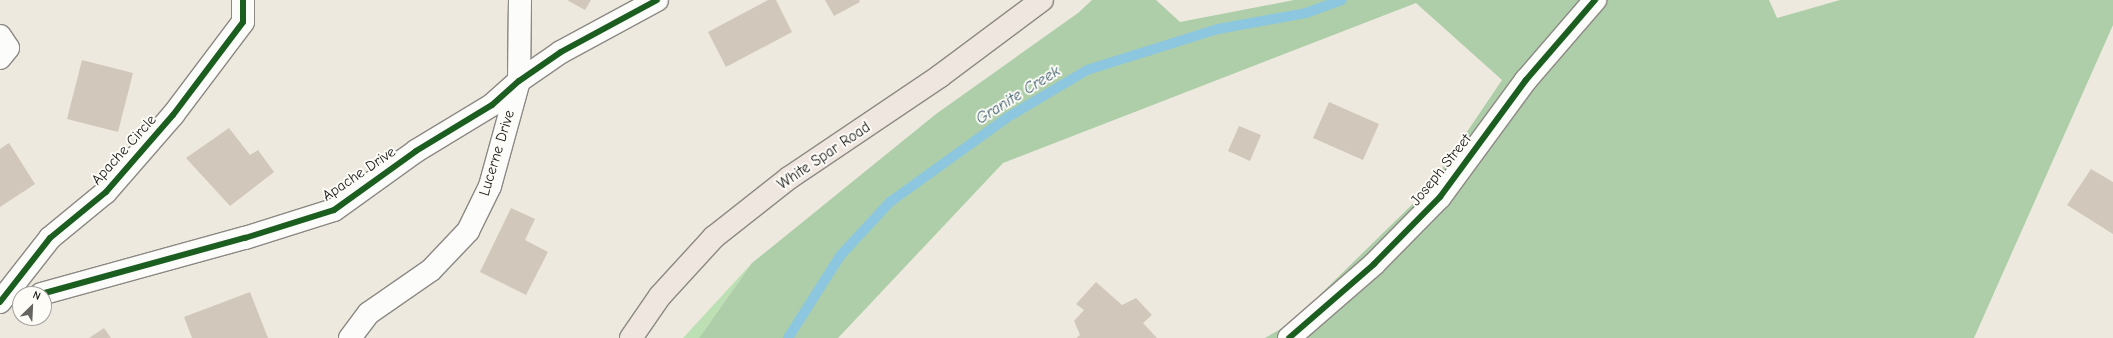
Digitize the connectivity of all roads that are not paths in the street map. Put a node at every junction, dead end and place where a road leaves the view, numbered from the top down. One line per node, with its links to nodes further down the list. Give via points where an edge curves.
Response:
1 (243, 0): 11 (street, Apache Circle, via 243,22 172,116 106,192 50,238)
2 (520, 0): 8 (street, Lucerne Drive)
3 (657, 0): 8 (street, Apache Drive, via 562,52)
4 (1042, 0): 13 (main road, White Spar Road, via 940,76 789,178 714,237 660,296)
5 (1595, 0): 14 (street, Joseph Street, via 1526,80 1440,197 1374,264)
6 (0, 36): 7 (street, via 8,48)
7 (0, 58)
8 (519, 81): 9 (street, Apache Drive, via 492,105 416,151 334,210 238,240); 12 (street, Lucerne Drive, via 490,186 468,231 431,270 368,313)
9 (52, 291)
10 (12, 301): 11 (street)
11 (0, 303)
12 (350, 338)
13 (631, 338)
14 (1289, 338)

